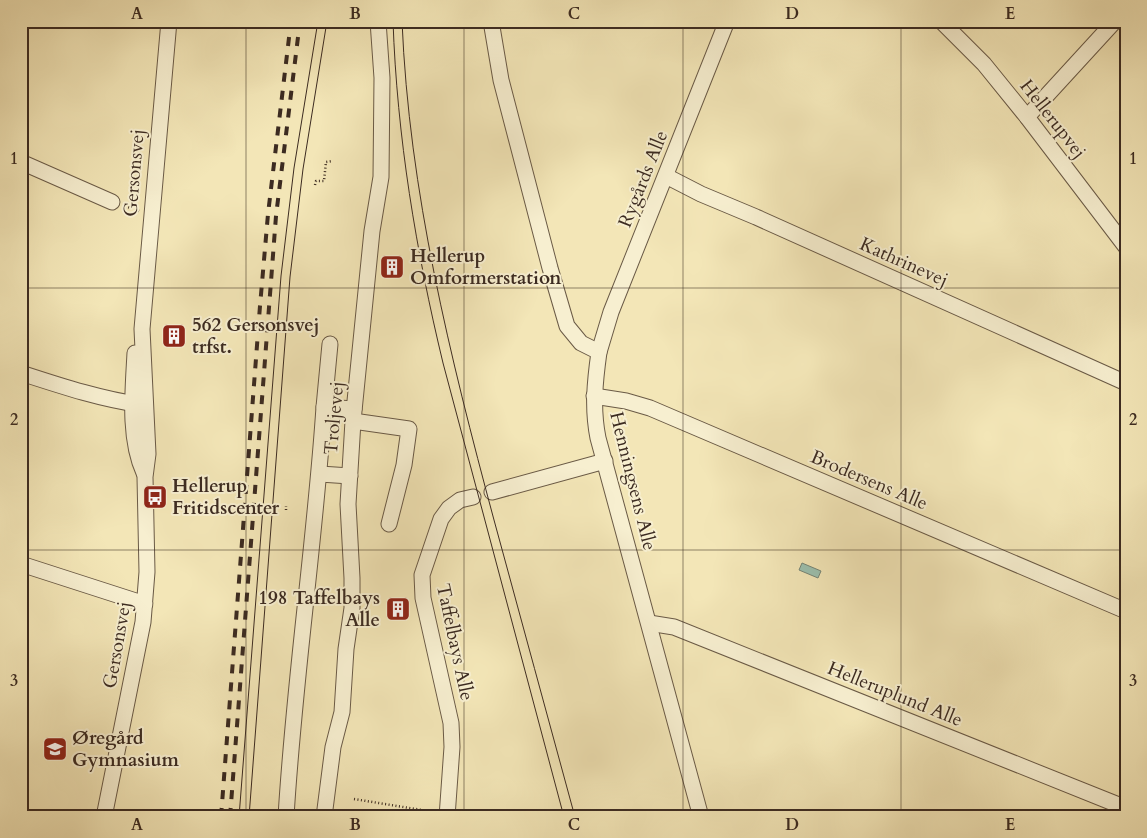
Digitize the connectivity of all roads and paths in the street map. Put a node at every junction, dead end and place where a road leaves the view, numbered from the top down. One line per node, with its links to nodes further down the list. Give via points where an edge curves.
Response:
1 (168, 21): 13 (street, Gersonsvej)
2 (378, 21): 22 (street, Troljevej, via 382,78 381,177 372,232)
3 (491, 21): 16 (street, via 501,80 567,326 581,343)
4 (727, 21): 10 (street, Rygårds Alle)
5 (941, 21): 7 (street, Hellerupvej, via 984,64)
6 (1115, 21): 7 (street)
7 (1027, 117): 14 (street, Hellerupvej)
8 (333, 161): 11 (path, via 326,162 324,181 316,181)
9 (21, 162): 12 (street)
10 (666, 176): 16 (street, Rygårds Alle, via 611,312); 18 (street, Kathrinevej)
11 (315, 185)
12 (112, 202): 13 (path)
13 (151, 214): 20 (street, Gersonsvej)
14 (1126, 248)
15 (330, 344): 21 (street)
16 (599, 352): 19 (street, Henningsens Alle)
17 (21, 373): 20 (street, via 117,402)
18 (1126, 383)
19 (594, 396): 23 (street, Henningsens Alle, via 595,420); 31 (street, Brodersens Alle, via 650,408)
20 (139, 405): 30 (street, Gersonsvej, via 148,454)
21 (324, 407): 22 (street); 24 (street)
22 (353, 415): 25 (street, Troljevej); 28 (street, via 410,429)
23 (605, 461): 26 (street); 32 (street, Henningsens Alle)
24 (320, 474): 25 (street); 37 (street)
25 (350, 476): 38 (street, Troljevej, via 352,608 342,712 333,747)
26 (492, 492)
27 (473, 497): 35 (street, Taffelbays Alle, via 460,500 449,508 422,575 423,598 451,722)
28 (389, 524)
29 (21, 564): 30 (street)
30 (145, 604): 36 (street, Gersonsvej)
31 (1126, 611)
32 (649, 623): 34 (street, Helleruplund Alle, via 674,627); 39 (street, Henningsens Alle)
33 (354, 799): 35 (path)
34 (1126, 808)
35 (448, 816)
36 (104, 817)
37 (286, 817)
38 (324, 817)
39 (701, 817)

